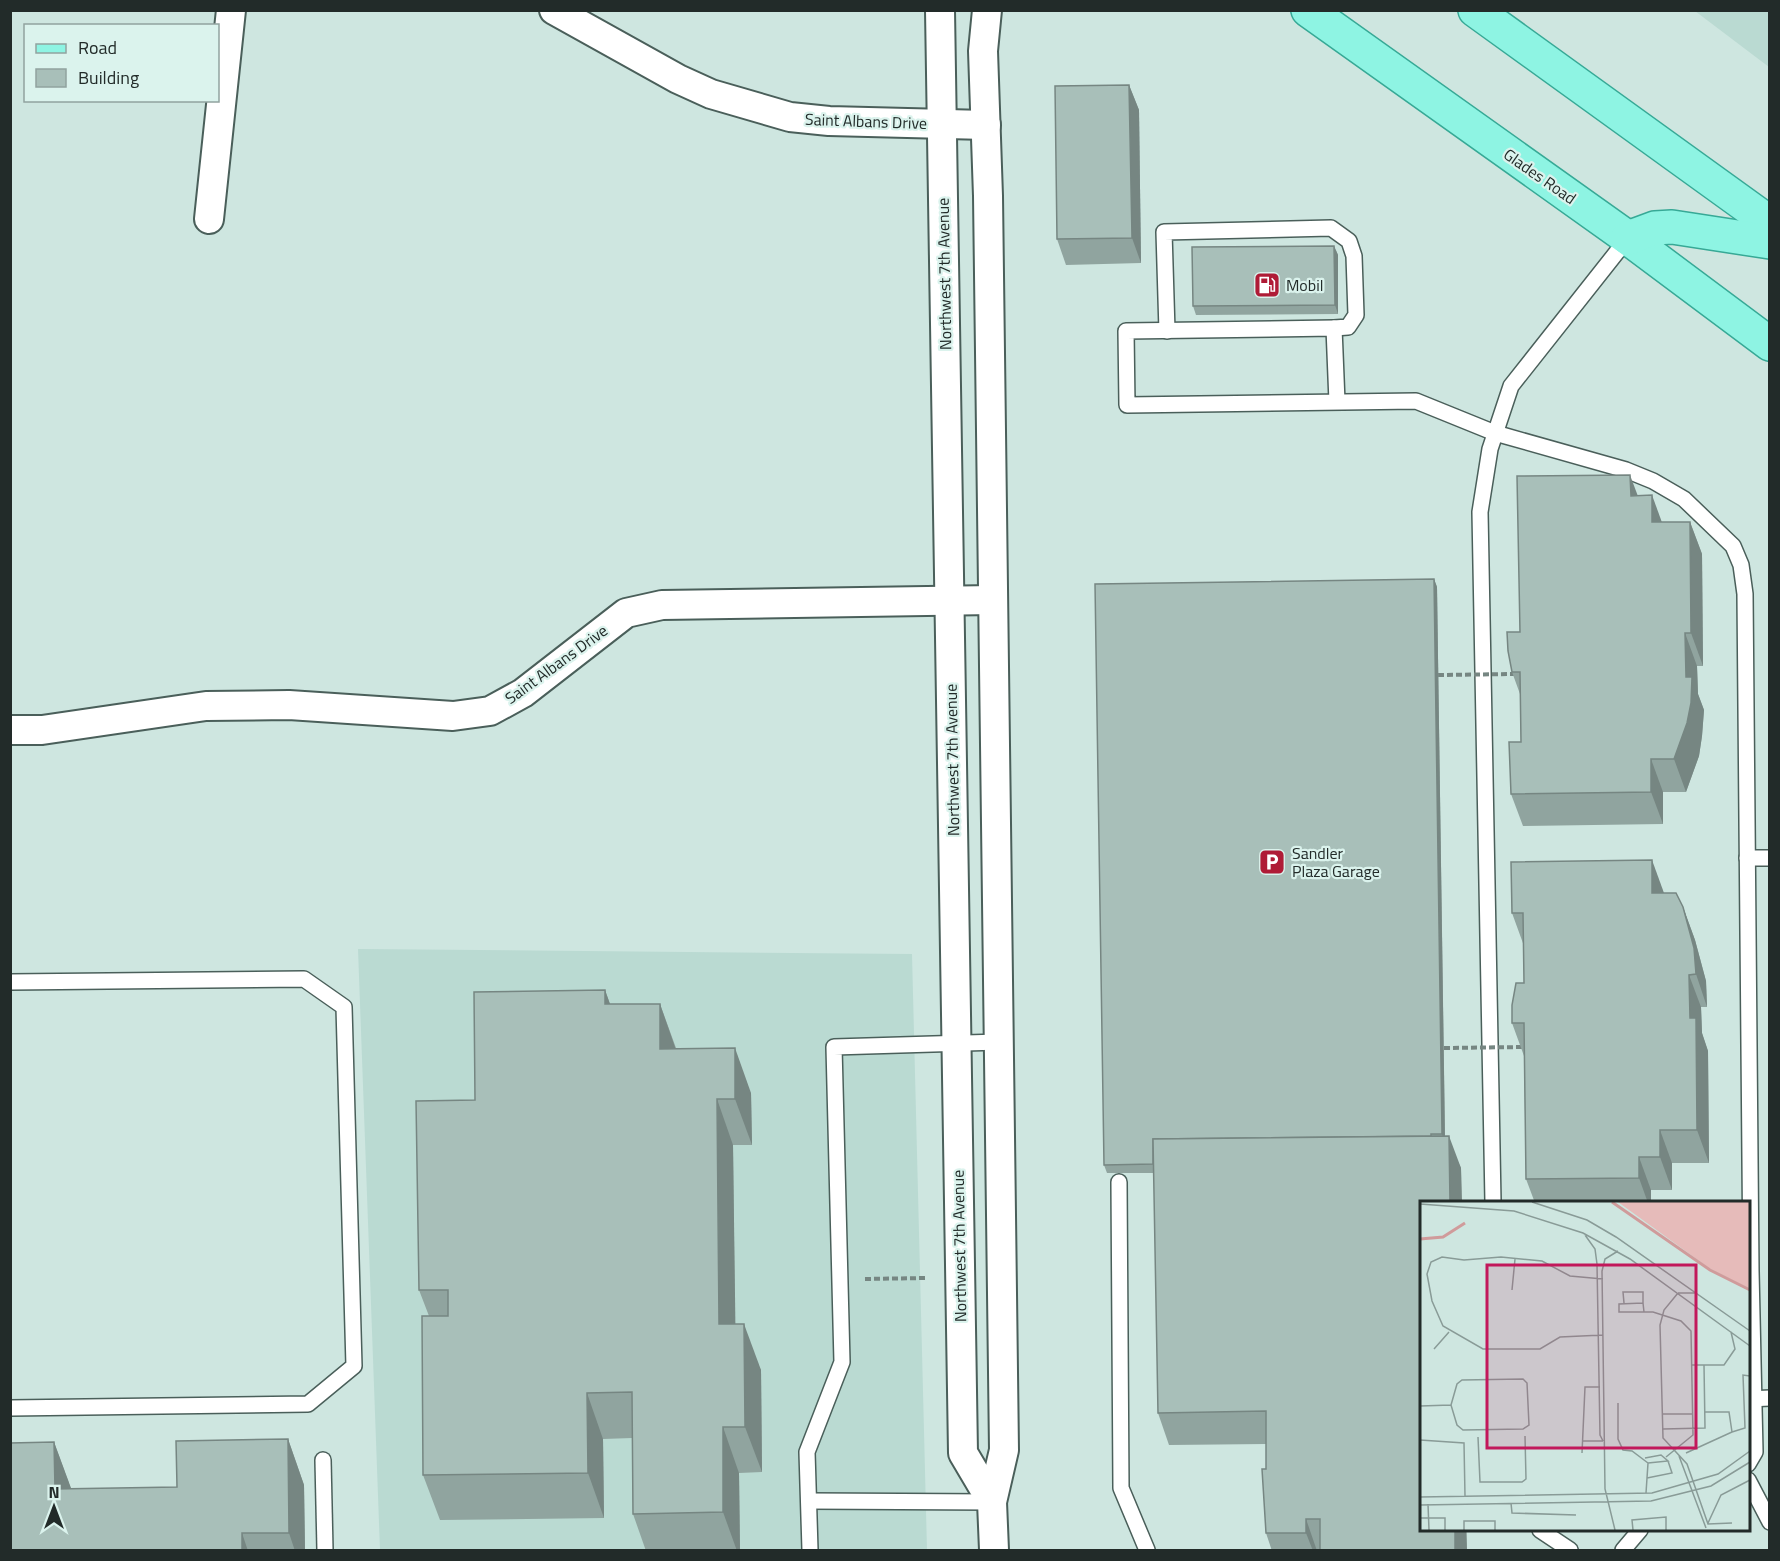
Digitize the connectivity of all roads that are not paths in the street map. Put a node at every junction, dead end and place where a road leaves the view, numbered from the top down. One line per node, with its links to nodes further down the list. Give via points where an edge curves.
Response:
1 (231, 10): 9 (street)
2 (554, 10): 7 (street, Saint Albans Drive, via 711,94 790,117)
3 (940, 10): 7 (street, Northwest 7th Avenue)
4 (987, 10): 8 (street, Northwest 7th Avenue, via 983,51)
5 (1308, 10): 11 (main road, Glades Road)
6 (1475, 10): 10 (main road)
7 (942, 124): 8 (street, Saint Albans Drive); 18 (street, Northwest 7th Avenue)
8 (986, 125): 19 (street, Northwest 7th Avenue)
9 (209, 219)
10 (1770, 223)
11 (1628, 238): 12 (main road, via 1671,227); 15 (main road, Glades Road); 17 (lane, via 1511,386)
12 (1770, 242)
13 (1334, 328): 14 (lane); 14 (lane, via 1348,327 1356,315 1354,256 1349,241 1331,228 1164,232); 16 (lane)
14 (1167, 331): 16 (lane, via 1126,331 1127,405)
15 (1770, 344)
16 (1337, 402): 17 (lane, via 1416,401)
17 (1495, 433): 21 (lane, via 1653,481 1684,499 1733,546 1745,594); 27 (lane, via 1480,512)
18 (949, 600): 19 (street, Saint Albans Drive); 20 (street, Saint Albans Drive, via 662,605 626,613 523,693 490,711 453,716 288,705 206,706 42,730); 25 (street, Northwest 7th Avenue)
19 (993, 600): 24 (street, Northwest 7th Avenue)
20 (10, 730)
21 (1747, 858): 22 (lane); 28 (lane)
22 (1770, 858)
23 (10, 982): 32 (lane, via 304,979 344,1007 354,1366 308,1404)
24 (999, 1042): 25 (lane); 37 (street, Northwest 7th Avenue, via 1004,1450)
25 (956, 1044): 36 (lane, via 834,1047 842,1362 807,1452); 37 (street, Northwest 7th Avenue, via 963,1453)
26 (1119, 1182): 44 (lane, via 1120,1488)
27 (1493, 1201)
28 (1749, 1201)
29 (1750, 1271): 31 (lane)
30 (1770, 1398): 31 (lane)
31 (1751, 1399): 34 (lane, via 1755,1452)
32 (10, 1408)
33 (323, 1460): 41 (lane)
34 (1750, 1462)
35 (1750, 1482): 38 (lane)
36 (808, 1501): 37 (lane); 42 (lane)
37 (992, 1502): 43 (street, Northwest 7th Avenue)
38 (1770, 1522)
39 (1541, 1531): 45 (lane)
40 (1639, 1531): 46 (lane)
41 (326, 1551)
42 (810, 1551)
43 (994, 1551)
44 (1147, 1551)
45 (1570, 1551)
46 (1623, 1551)

